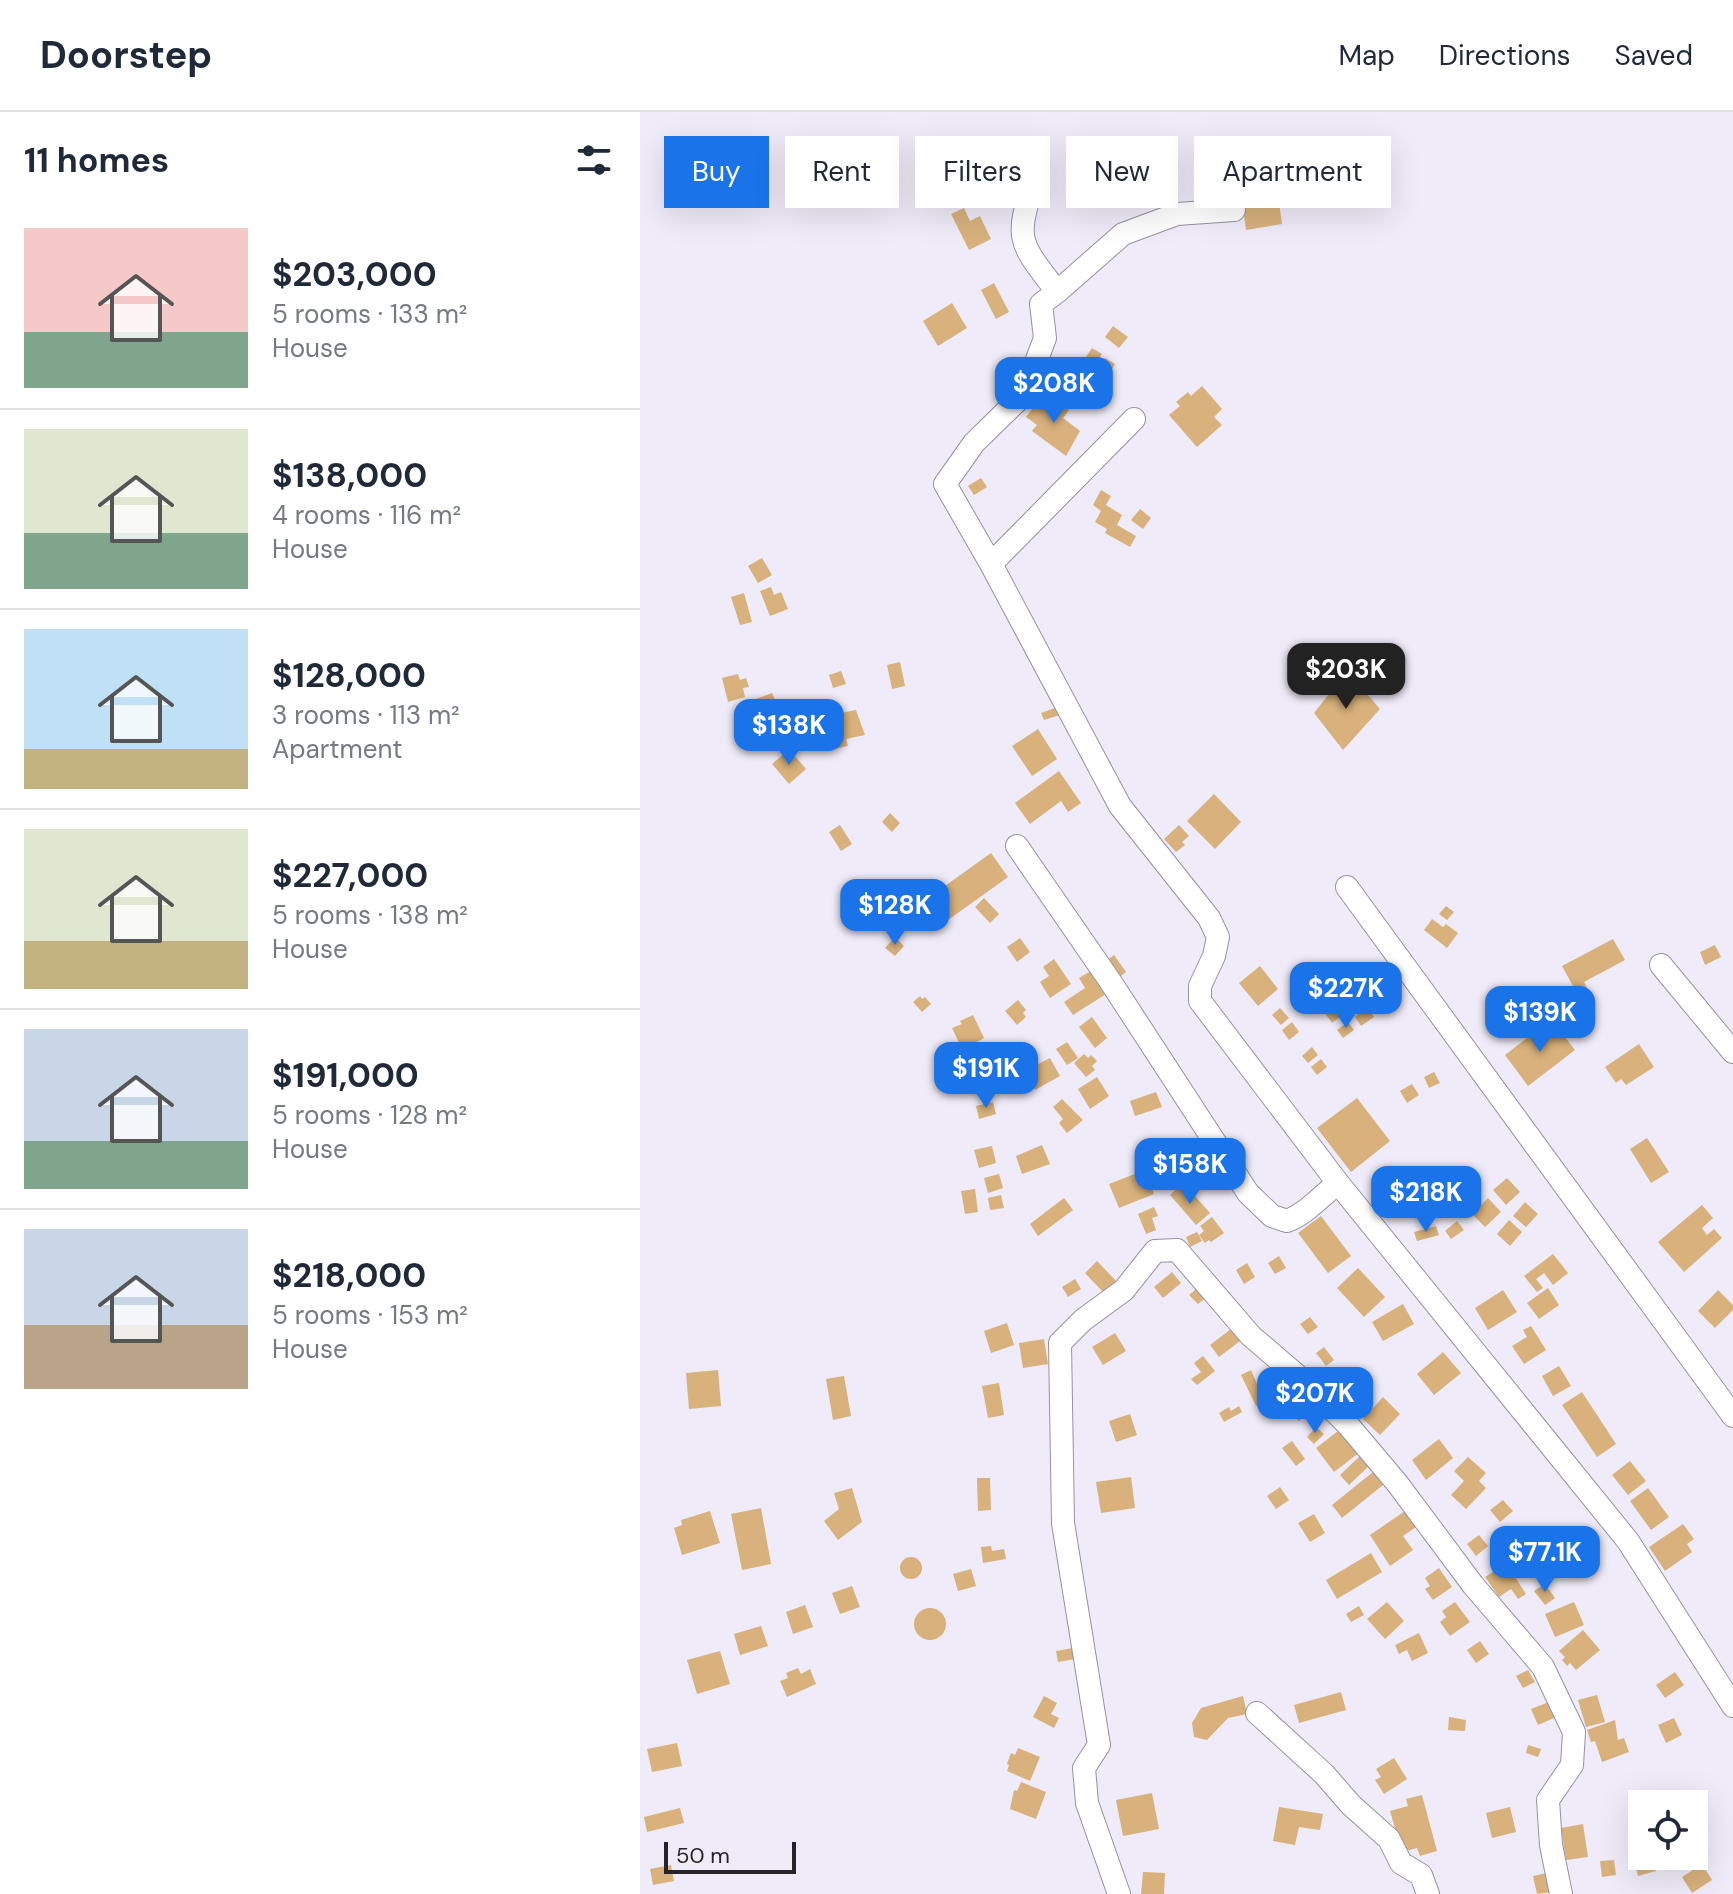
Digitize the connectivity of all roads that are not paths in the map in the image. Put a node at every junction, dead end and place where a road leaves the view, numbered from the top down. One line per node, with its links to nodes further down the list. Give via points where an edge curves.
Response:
1 (1025, 208): 3 (street, via 1026,250)
2 (1234, 210): 3 (street, via 1177,214 1123,234)
3 (1057, 292): 5 (street, via 1041,304 1045,338 1024,394 974,443 945,484)
4 (1134, 419): 5 (street)
5 (991, 564): 10 (street, via 1120,806 1209,918 1218,937 1200,986 1200,1001)
6 (1017, 846): 10 (street, via 1248,1193 1272,1216 1287,1221)
7 (1347, 887): 11 (street)
8 (1661, 965): 9 (street)
9 (1733, 1052)
10 (1338, 1183): 12 (street, via 1628,1541)
11 (1733, 1416)
12 (1733, 1706)
13 (1257, 1713): 15 (street, via 1389,1839 1401,1863 1421,1875)
14 (1119, 1894): 16 (street, via 1087,1803 1084,1768 1099,1745 1063,1523 1060,1343 1124,1290 1155,1251 1177,1250 1251,1336 1348,1425 1543,1667 1574,1732 1572,1765 1548,1800)
15 (1428, 1894)
16 (1561, 1894)

